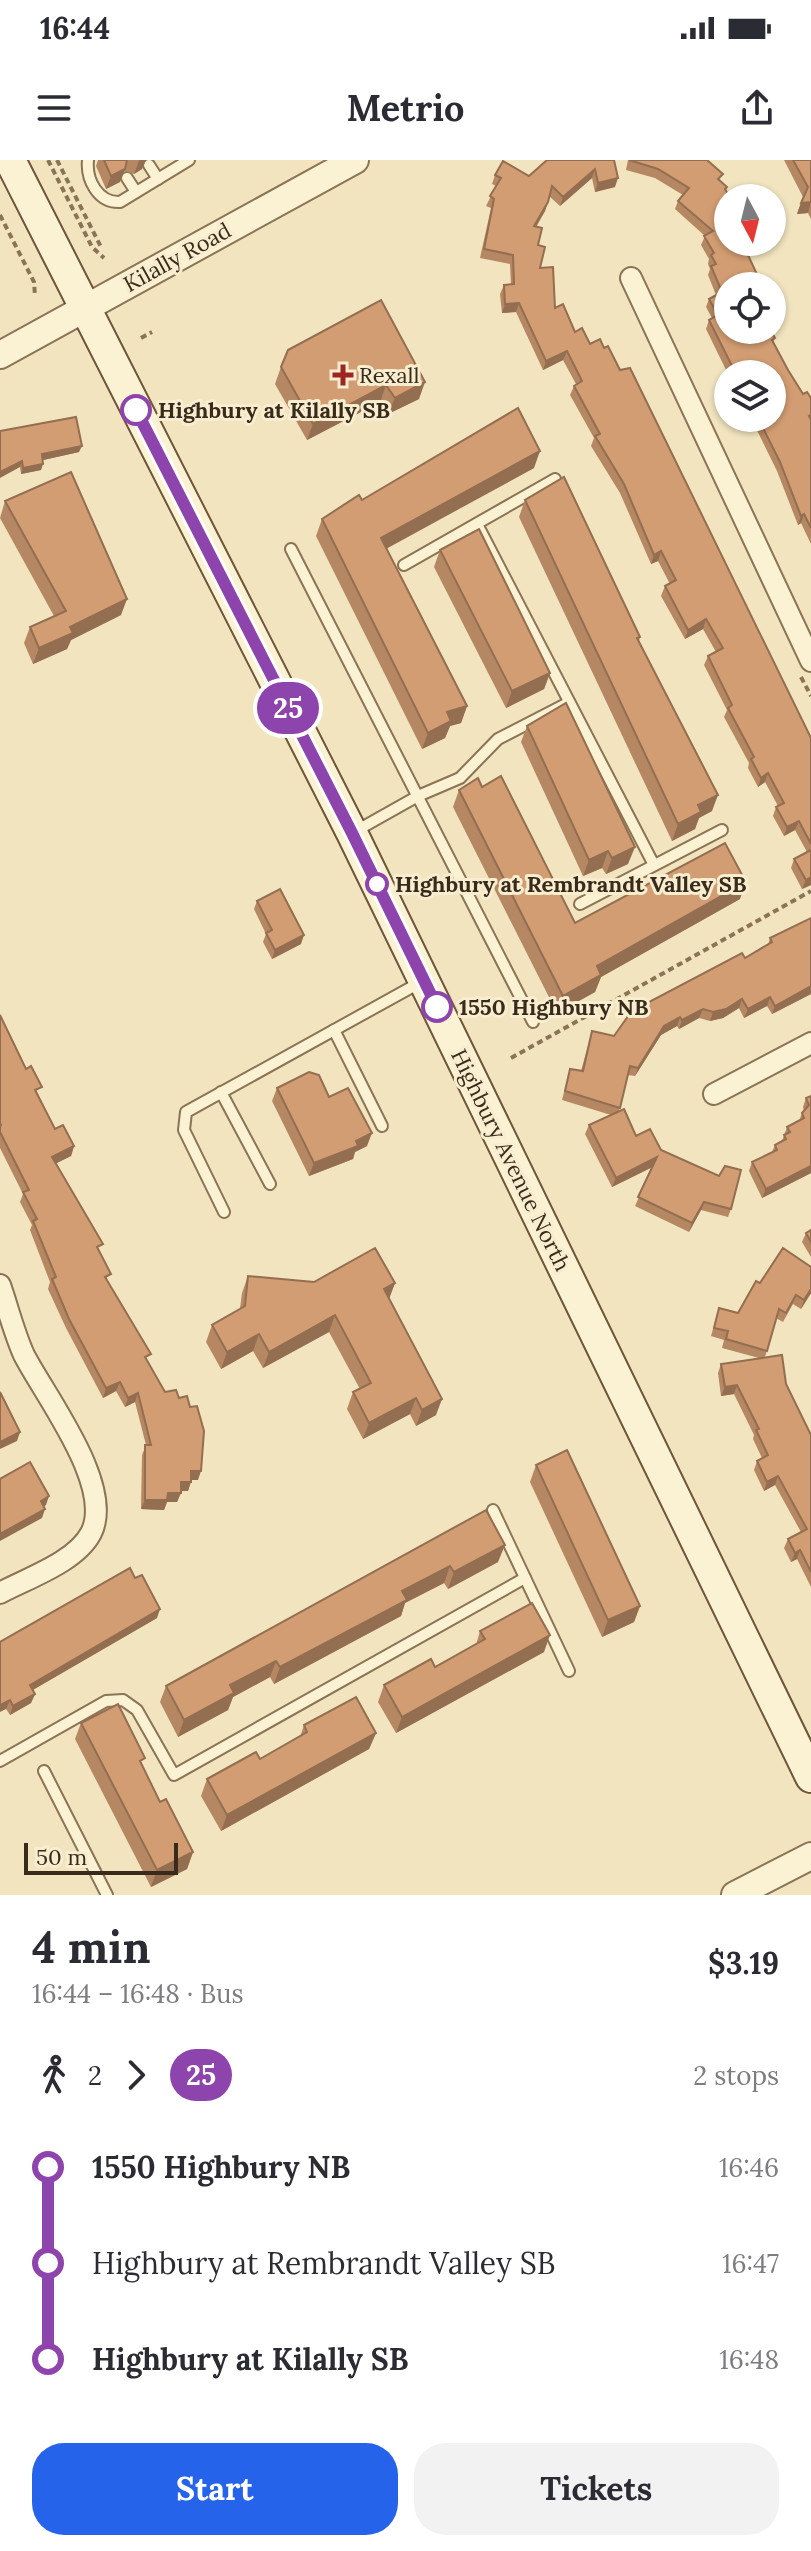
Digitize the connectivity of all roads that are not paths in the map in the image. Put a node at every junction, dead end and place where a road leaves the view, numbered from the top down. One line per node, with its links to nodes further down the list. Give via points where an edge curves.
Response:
1 (10, 160): 10 (main road, Highbury Avenue North)
2 (88, 160): 8 (lane, via 87,172 99,195 120,202)
3 (189, 160): 7 (lane)
4 (355, 160): 10 (street, Kilally Road, via 322,173)
5 (149, 165): 7 (lane)
6 (127, 178): 8 (lane)
7 (158, 179): 8 (lane)
8 (136, 192)
9 (631, 278): 16 (street)
10 (83, 308): 11 (street, Kilally Road); 20 (main road, Highbury Avenue North)
11 (0, 355)
12 (555, 479): 13 (lane)
13 (477, 524): 15 (lane); 17 (lane)
14 (291, 549): 18 (lane)
15 (404, 565)
16 (811, 661)
17 (572, 700): 18 (lane, via 498,739 460,778); 21 (lane)
18 (418, 796): 20 (lane); 24 (lane)
19 (722, 830): 21 (lane)
20 (352, 833): 23 (main road, Highbury Avenue North)
21 (654, 865): 22 (lane)
22 (580, 904)
23 (424, 980): 25 (lane); 39 (main road, Highbury Avenue North)
24 (533, 1022)
25 (334, 1030): 27 (lane); 29 (lane)
26 (811, 1043): 28 (street)
27 (221, 1092): 30 (lane); 31 (lane, via 186,1112 184,1130)
28 (714, 1094)
29 (382, 1126)
30 (270, 1184)
31 (224, 1212)
32 (0, 1285): 35 (street, via 23,1353 85,1464 96,1512 91,1533 73,1553)
33 (493, 1510): 34 (lane)
34 (525, 1578): 36 (lane); 37 (lane, via 174,1775 137,1710 123,1700 106,1701)
35 (0, 1593)
36 (569, 1671)
37 (0, 1761)
38 (44, 1771): 41 (lane)
39 (811, 1777)
40 (811, 1856): 42 (street)
41 (107, 1895)
42 (735, 1895)

